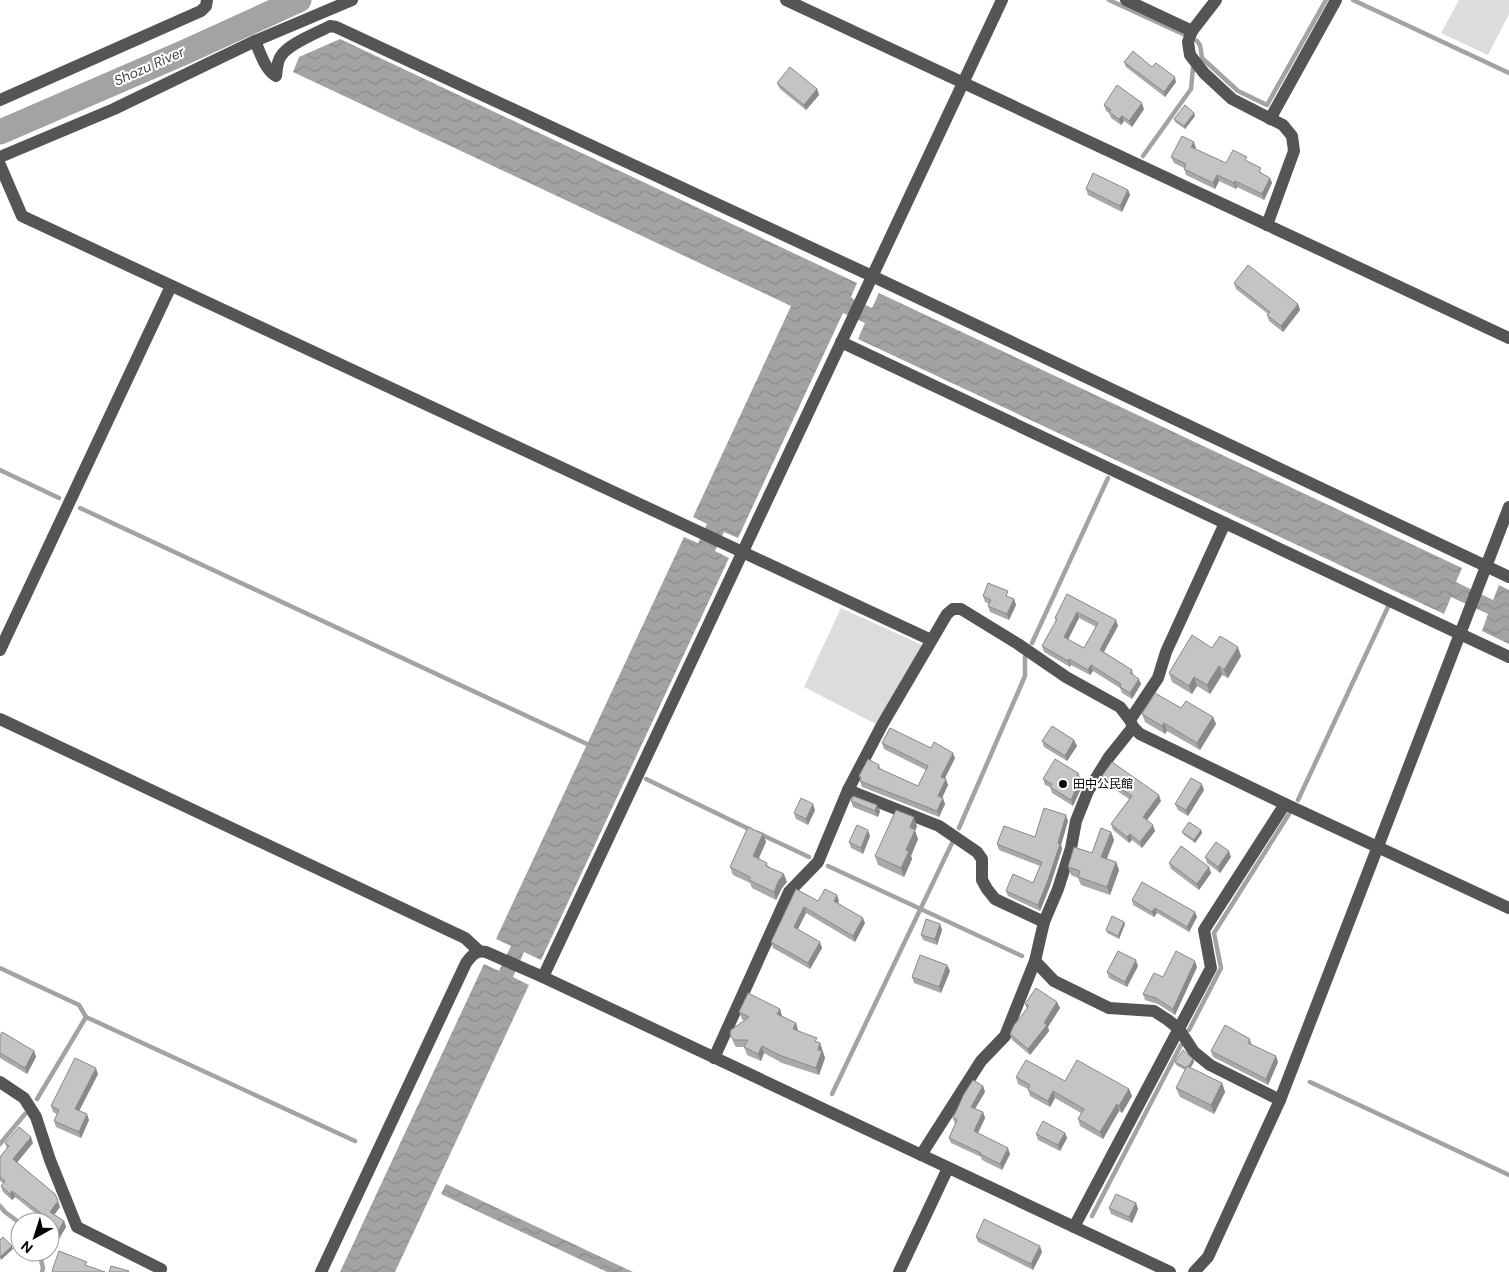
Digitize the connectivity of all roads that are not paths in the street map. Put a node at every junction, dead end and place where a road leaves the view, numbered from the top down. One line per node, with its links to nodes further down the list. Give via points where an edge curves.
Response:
1 (207, 0): 11 (street, via 201,12)
2 (352, 0): 9 (street)
3 (786, 0): 10 (street)
4 (1002, 0): 10 (street)
5 (1126, 0): 8 (street)
6 (1216, 0): 8 (street)
7 (1336, 0): 12 (street)
8 (1192, 31): 12 (street, via 1188,42 1190,54 1204,73 1232,99)
9 (255, 41): 13 (street, via 114,109); 16 (street, via 267,67 276,76 277,65 288,48 330,26 336,27)
10 (964, 84): 15 (street); 16 (street)
11 (0, 100)
12 (1270, 119): 15 (street, via 1284,126 1292,136 1294,151)
13 (0, 157)
14 (0, 165): 17 (street, via 22,216)
15 (1268, 225): 18 (street)
16 (872, 276): 19 (street); 23 (street)
17 (171, 286): 22 (street); 27 (street)
18 (1509, 338)
19 (841, 342): 21 (street); 22 (street)
20 (1509, 507): 23 (street)
21 (1225, 523): 25 (street); 30 (street, via 1166,652 1158,678)
22 (743, 553): 26 (street); 38 (street)
23 (1486, 567): 24 (street); 25 (street)
24 (1509, 577)
25 (1460, 635): 28 (street); 33 (street)
26 (932, 640): 30 (street, via 947,614 953,609 960,609 1066,677 1120,707); 31 (street)
27 (0, 650)
28 (1509, 658)
29 (0, 719): 36 (street, via 465,938)
30 (1132, 723): 32 (street, via 1140,734); 35 (street, via 1088,791 1076,821 1058,889)
31 (848, 790): 35 (street, via 939,826 977,852 982,859 982,880 995,899); 40 (street, via 818,862 789,892)
32 (1285, 804): 33 (street); 39 (street, via 1204,930 1211,968)
33 (1379, 847): 34 (street); 42 (street)
34 (1509, 908)
35 (1044, 922): 37 (street)
36 (479, 951): 38 (street); 47 (street, via 466,963)
37 (1034, 961): 39 (street, via 1054,981 1109,1008 1154,1011); 43 (street, via 1005,1036 981,1061)
38 (544, 977): 40 (street)
39 (1178, 1029): 42 (street, via 1194,1052 1210,1065); 45 (street)
40 (714, 1058): 43 (street)
41 (0, 1082): 46 (street, via 24,1098 36,1116 77,1227 162,1269)
42 (1280, 1100): 50 (street, via 1208,1258)
43 (921, 1155): 44 (street)
44 (948, 1168): 45 (street); 48 (street)
45 (1074, 1227): 49 (street)
46 (160, 1272)
47 (322, 1272)
48 (899, 1272)
49 (1170, 1272)
50 (1194, 1272)

